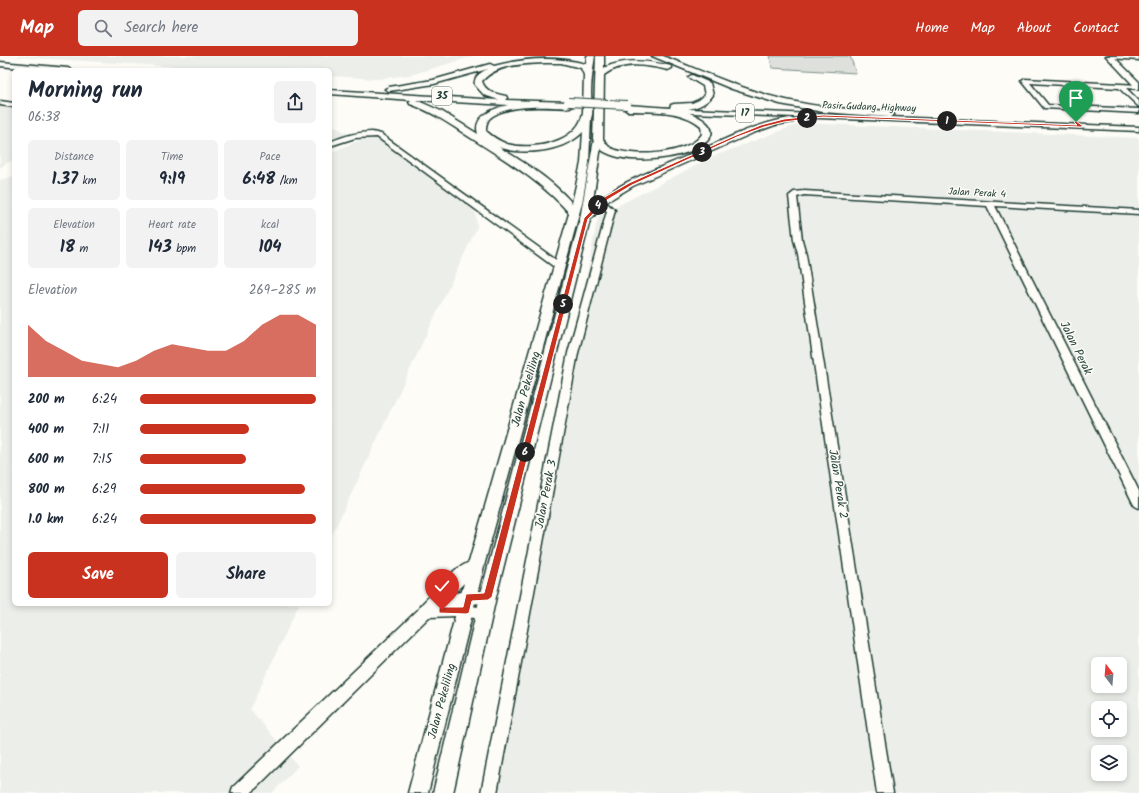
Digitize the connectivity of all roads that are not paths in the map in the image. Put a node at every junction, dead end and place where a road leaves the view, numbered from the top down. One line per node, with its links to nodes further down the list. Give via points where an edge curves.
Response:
1 (520, 56): 18 (highway, via 434,82)
2 (591, 56): 11 (highway)
3 (600, 56): 12 (highway)
4 (656, 56): 30 (highway, via 773,100 814,108)
5 (1114, 58): 6 (street); 13 (main road); 15 (main road)
6 (1134, 58)
7 (0, 64): 10 (highway)
8 (0, 67): 9 (highway)
9 (12, 68)
10 (45, 68)
11 (588, 74): 20 (highway, via 584,65 547,57 525,59 504,65 479,78 478,84 484,92 496,97); 31 (highway, Jalan Pekeliling)
12 (599, 75): 27 (highway, via 607,68 619,65 647,63 677,71 707,85 709,94 703,102); 36 (highway)
13 (1139, 80)
14 (1120, 86): 15 (street); 24 (street); 29 (street, via 1026,81 1046,108)
15 (1139, 87)
16 (332, 90): 18 (highway, 35)
17 (332, 90): 19 (highway, 35)
18 (368, 91): 20 (highway, 35)
19 (388, 96): 22 (highway, 35); 42 (highway, via 434,110 522,165 552,187)
20 (517, 100): 23 (highway, 17)
21 (0, 104): 25 (street)
22 (536, 104): 23 (highway, 17); 31 (highway, via 509,107 492,113 484,119 481,125 482,132 486,138 500,145 544,148 572,137)
23 (569, 104): 26 (highway, Pasir Gudang Highway / 17, bridge)
24 (1139, 104)
25 (12, 105)
26 (627, 106): 27 (highway, Pasir Gudang Highway / 17); 28 (highway, Pasir Gudang Highway / 17)
27 (682, 107): 30 (main road, Pasir Gudang Highway / 17)
28 (667, 110): 32 (main road, Pasir Gudang Highway / 17); 36 (highway, via 684,113 700,120 707,131 704,139 682,150 646,157 608,150)
29 (1139, 111)
30 (890, 114): 33 (main road, Pasir Gudang Highway / 17)
31 (587, 116): 42 (main road, Jalan Pekeliling)
32 (823, 116): 33 (main road, Pasir Gudang Highway / 17); 39 (main road, via 784,120 750,130 630,184)
33 (1078, 124): 34 (main road, Pasir Gudang Highway / 17); 35 (main road, Pasir Gudang Highway / 17)
34 (1139, 124)
35 (1139, 129)
36 (598, 139): 42 (main road, Jalan Pekeliling)
37 (332, 143): 43 (street, via 356,135 380,135)
38 (814, 193): 40 (street, Jalan Perak 4); 52 (street, Jalan Perak 2, via 797,194 793,198)
39 (601, 203): 42 (main road); 51 (street, Jalan Perak 3, via 611,210 573,353)
40 (990, 204): 41 (street, Jalan Perak 4); 44 (street, Jalan Perak)
41 (1139, 212)
42 (580, 215): 43 (main road, Jalan Pekeliling); 46 (main road, Jalan Pekeliling)
43 (560, 267): 45 (main road, Jalan Pekeliling)
44 (1139, 503)
45 (476, 566): 46 (main road, Jalan Pekeliling); 47 (main road, via 457,579)
46 (477, 604): 47 (street); 49 (main road, Jalan Pekeliling); 50 (main road, Jalan Pekeliling)
47 (426, 610): 48 (street)
48 (239, 793)
49 (418, 793)
50 (443, 793)
51 (489, 793)
52 (885, 793)

